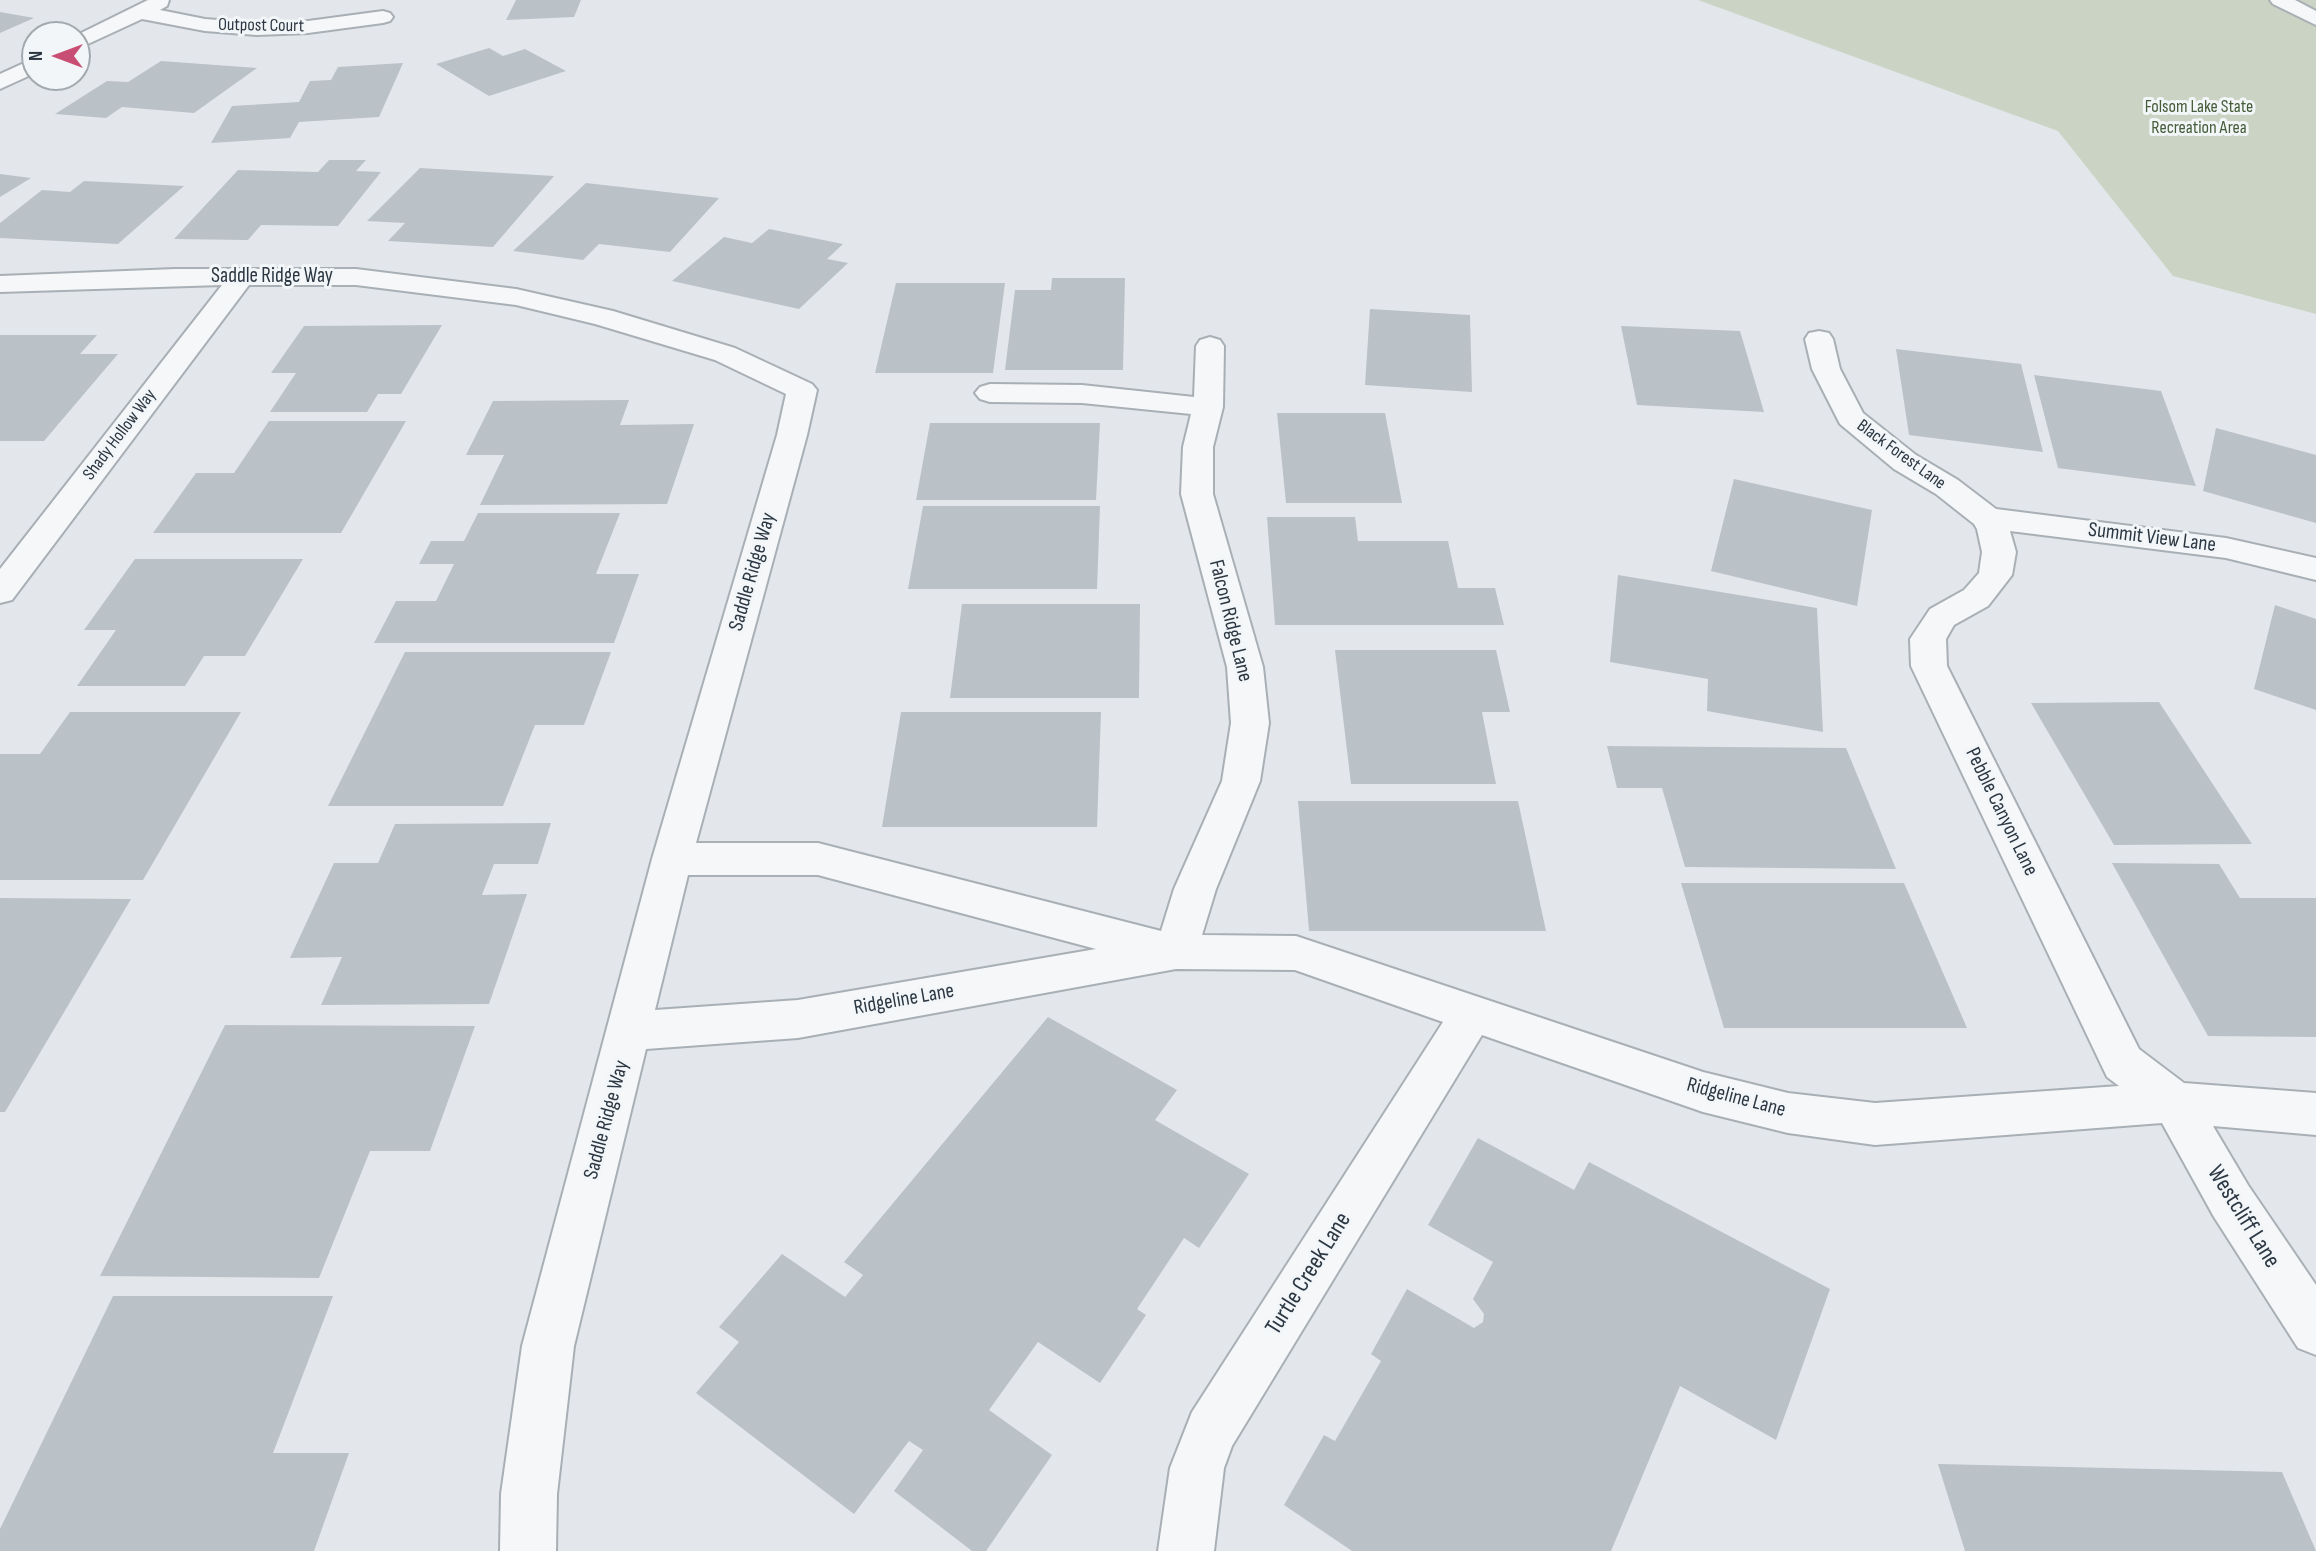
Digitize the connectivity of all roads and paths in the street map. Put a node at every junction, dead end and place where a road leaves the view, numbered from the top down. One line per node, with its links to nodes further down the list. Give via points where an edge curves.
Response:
1 (164, 0): 3 (street)
2 (2280, 0): 5 (street)
3 (138, 12): 4 (street, Outpost Court, via 257,29); 6 (street)
4 (383, 18)
5 (2316, 19)
6 (91, 36)
7 (21, 72): 8 (street)
8 (0, 82)
9 (241, 278): 10 (street, Saddle Ridge Way); 17 (street, Shady Hollow Way); 18 (street, Saddle Ridge Way, via 356,277 516,297 603,317 725,354 802,390)
10 (0, 284)
11 (1819, 339): 15 (street, Black Forest Lane, via 1826,369 1852,418 1905,462)
12 (1210, 346): 14 (street, Falcon Ridge Lane)
13 (990, 393): 14 (street, via 1082,394)
14 (1208, 407): 19 (street, Falcon Ridge Lane, via 1198,447 1197,494 1245,667 1250,723 1241,781 1195,889)
15 (1987, 517): 16 (street, Summit View Lane, via 2226,548); 22 (street, Pebble Canyon Lane, via 1999,552 1995,575 1976,598 1942,617 1928,639 1929,666 2123,1063)
16 (2316, 569)
17 (0, 592)
18 (672, 859): 19 (street, Ridgeline Lane, via 818,859); 21 (street, Saddle Ridge Way)
19 (1175, 952): 20 (street, Ridgeline Lane, via 1296,953); 21 (street, Ridgeline Lane, via 798,1019)
20 (1473, 1012): 22 (street, Ridgeline Lane, via 1703,1092 1788,1113 1875,1124); 26 (street, Turtle Creek Lane, via 1211,1431 1197,1468)
21 (630, 1031): 25 (street, Saddle Ridge Way, via 548,1346 529,1494)
22 (2175, 1102): 23 (street, Ridgeline Lane); 24 (street, Westcliff Lane, via 2231,1202)
23 (2316, 1114)
24 (2316, 1330)
25 (528, 1551)
26 (1186, 1551)

